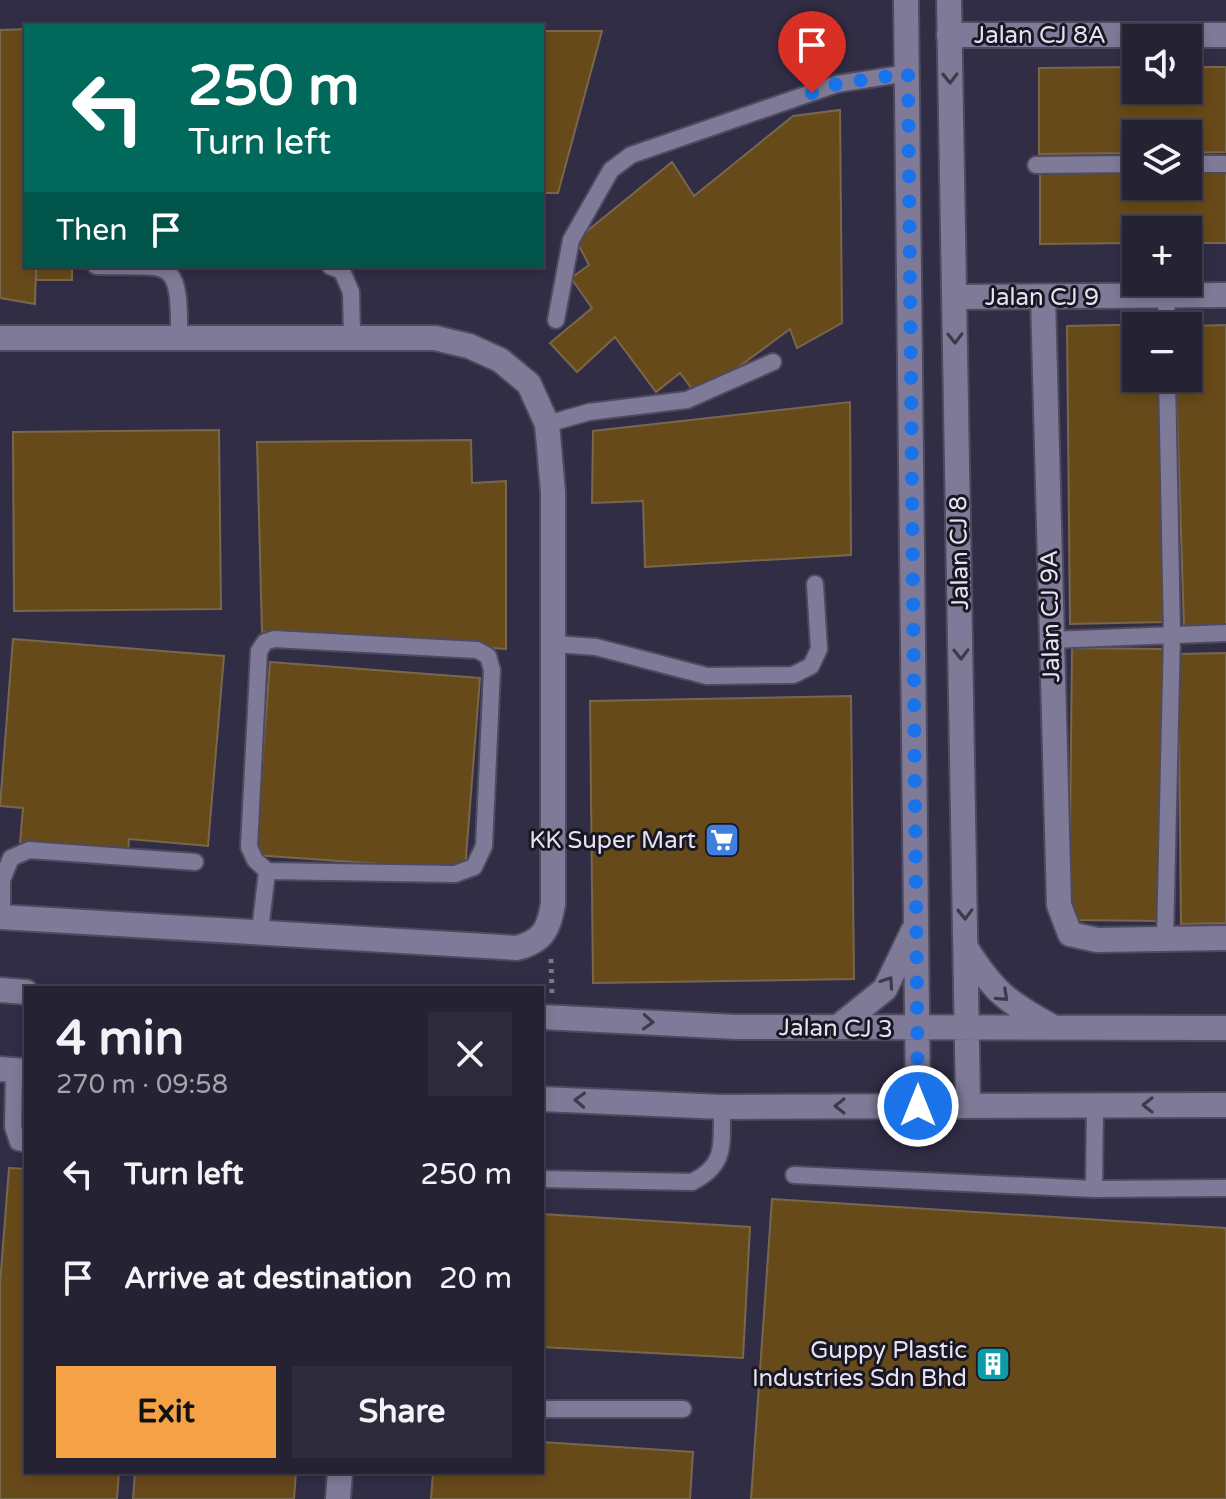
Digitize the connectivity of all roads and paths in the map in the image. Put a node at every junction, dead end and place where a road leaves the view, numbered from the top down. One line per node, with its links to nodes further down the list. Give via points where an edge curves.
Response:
1 (906, 0): 5 (street, Jalan CJ 8)
2 (949, 0): 3 (street, Jalan CJ 8)
3 (949, 35): 4 (street, Jalan CJ 8A); 15 (street, Jalan CJ 8, one-way to 15)
4 (1226, 35)
5 (908, 73): 18 (lane, via 837,84 631,155 611,170 571,240); 33 (street, Jalan CJ 8)
6 (1122, 164): 9 (lane)
7 (1202, 164): 8 (lane)
8 (1226, 164)
9 (1036, 165)
10 (163, 268): 20 (lane, via 176,278 180,294)
11 (335, 268): 19 (lane, via 342,271 351,292)
12 (1202, 295): 13 (street, Jalan CJ 9)
13 (1226, 295)
14 (1166, 296): 16 (street, Jalan CJ 9); 17 (lane)
15 (955, 297): 16 (street, Jalan CJ 9); 38 (street, Jalan CJ 8, one-way to 38)
16 (1043, 297): 28 (street, Jalan CJ 9A)
17 (1167, 312)
18 (556, 320)
19 (352, 336): 20 (street); 24 (street, via 435,338 469,346 500,360 529,384)
20 (179, 337): 21 (street)
21 (0, 338)
22 (773, 362): 24 (lane, via 687,400 589,412)
23 (1167, 392): 27 (lane)
24 (547, 424): 29 (street)
25 (815, 584): 29 (lane, via 819,649 811,666 793,675 707,676 596,647)
26 (1226, 633): 27 (lane)
27 (1172, 634): 28 (lane); 37 (lane)
28 (1050, 640): 37 (street, Jalan CJ 9A, via 1059,905 1070,934 1097,940)
29 (555, 644): 35 (street, via 553,904)
30 (195, 862): 32 (lane, via 29,850 11,858 2,880)
31 (267, 871): 31 (lane, via 249,847 259,651 265,642 477,650 488,656 492,670 484,846 474,867 455,874); 34 (lane)
32 (1, 917): 34 (street)
33 (918, 921): 42 (street, one-way to 33, via 885,989); 45 (street, Jalan CJ 8)
34 (260, 931): 35 (street, via 517,948)
35 (545, 935): 41 (path, via 551,955)
36 (1226, 938): 37 (street)
37 (1165, 939)
38 (966, 948): 43 (street, one-way to 43, via 1008,1002); 46 (street, Jalan CJ 8)
39 (0, 990): 40 (street)
40 (24, 992)
41 (547, 1017): 42 (street, Jalan CJ 3, one-way to 42)
42 (838, 1027): 45 (street, Jalan CJ 3)
43 (1054, 1028): 44 (street, Jalan CJ 3); 46 (street, Jalan CJ 3)
44 (1226, 1028)
45 (918, 1029): 46 (street, Jalan CJ 3); 52 (street, Jalan CJ 8)
46 (967, 1029): 50 (street, Jalan CJ 8)
47 (13, 1070): 54 (lane, via 13,1127 18,1142)
48 (544, 1099): 53 (street, one-way to 48)
49 (1095, 1104): 50 (street); 51 (street, one-way to 49); 58 (lane)
50 (968, 1105): 52 (street)
51 (1226, 1105)
52 (918, 1106): 53 (street, one-way to 53)
53 (722, 1107): 56 (lane, via 721,1153 711,1173 692,1182)
54 (24, 1144)
55 (794, 1175): 58 (lane)
56 (544, 1179)
57 (1226, 1188): 58 (lane)
58 (1094, 1189)
59 (544, 1409): 60 (lane)
60 (683, 1409)
61 (340, 1474): 62 (street)
62 (338, 1499)

